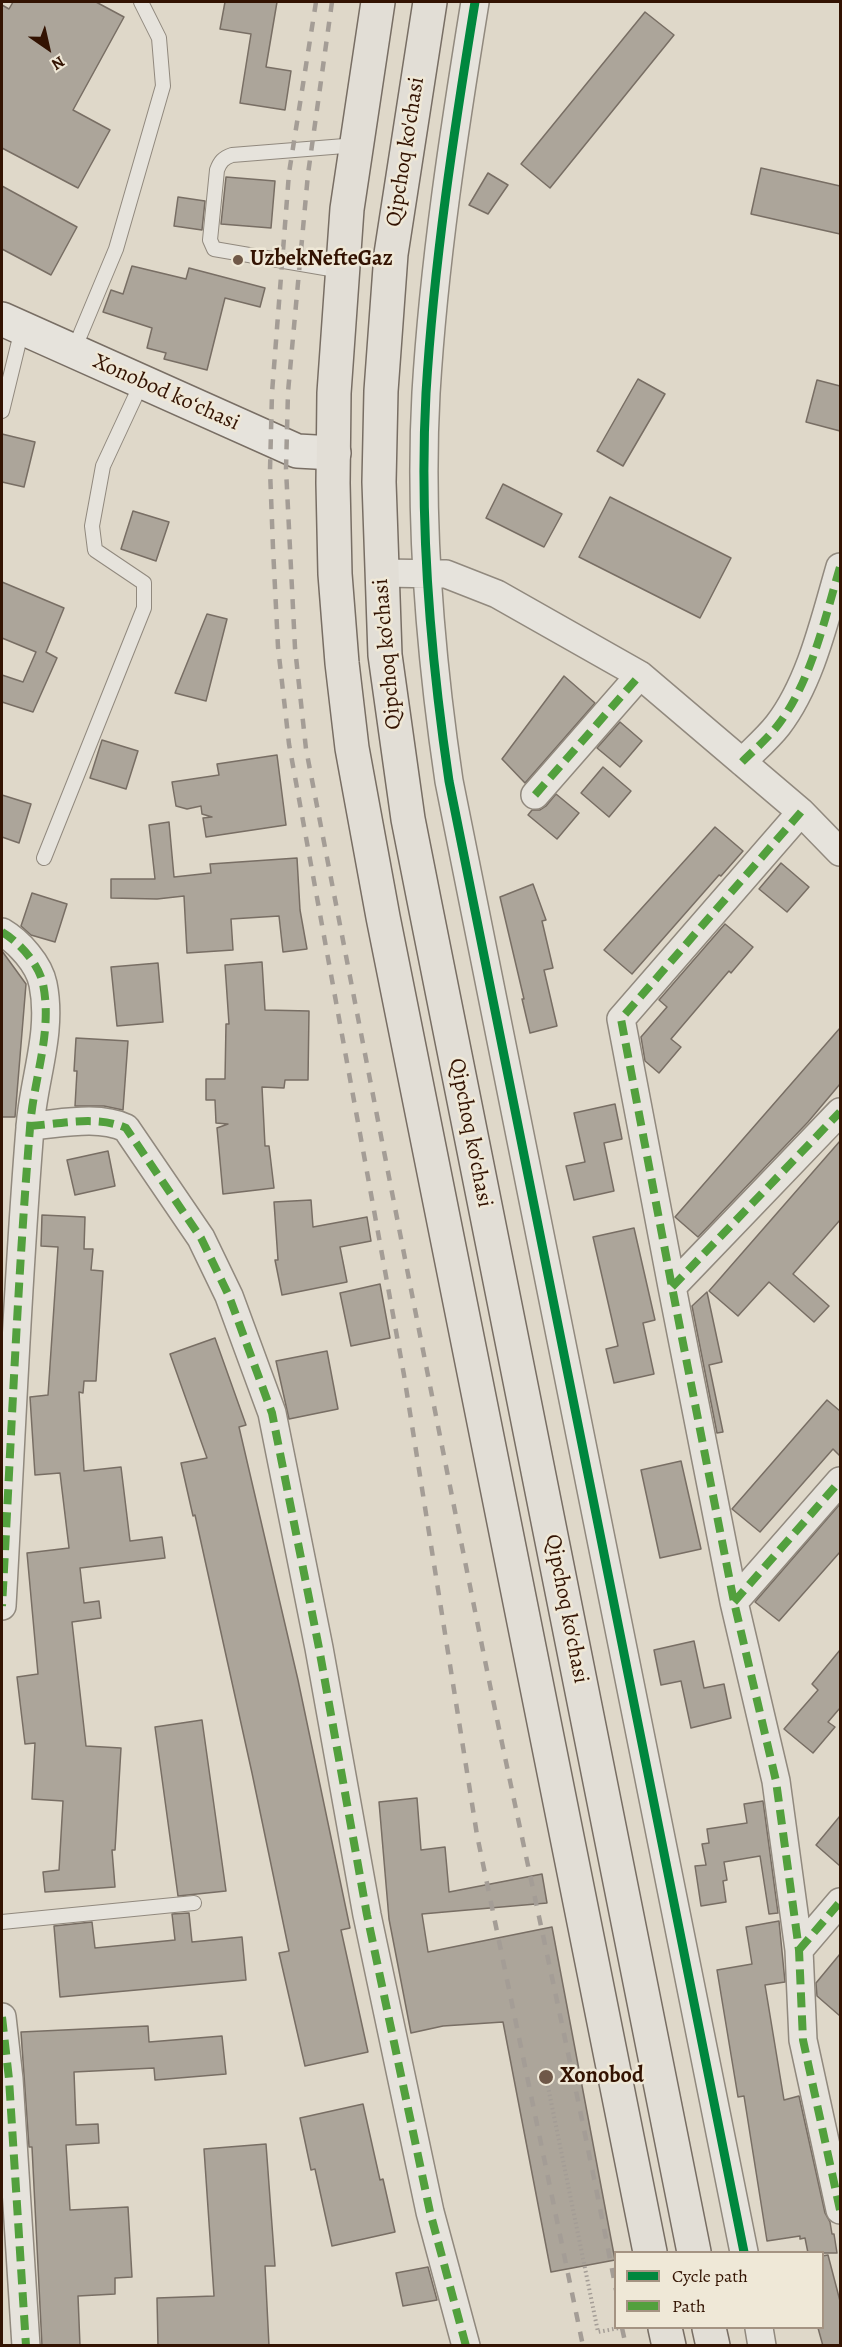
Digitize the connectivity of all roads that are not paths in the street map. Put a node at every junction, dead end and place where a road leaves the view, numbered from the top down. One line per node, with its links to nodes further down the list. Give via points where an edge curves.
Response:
1 (141, 2): 8 (lane, via 159,38 164,86 116,249)
2 (378, 2): 5 (main road, Qipchoq ko'chasi)
3 (430, 2): 12 (main road, Qipchoq ko'chasi, via 391,254)
4 (475, 2): 15 (street, via 446,193 430,341 425,456)
5 (357, 145): 6 (main road, Qipchoq ko'chasi); 6 (lane, via 231,155 219,163 217,170 210,240 214,249)
6 (342, 271): 11 (main road, Qipchoq ko'chasi)
7 (12, 324): 8 (main road, Xonobod koʻchasi); 10 (lane)
8 (73, 352): 9 (main road, Xonobod koʻchasi)
9 (142, 382): 11 (main road, Xonobod koʻchasi, via 297,451); 23 (lane, via 103,466 92,526 95,550 144,583 144,608)
10 (2, 411)
11 (334, 453): 12 (main road); 16 (main road, Qipchoq ko'chasi)
12 (380, 455): 14 (main road, Qipchoq ko'chasi)
13 (840, 567): 17 (street)
14 (381, 573): 15 (street); 16 (main road); 38 (main road, Qipchoq ko'chasi, via 385,655 408,819)
15 (427, 573): 18 (street, via 446,574 497,594); 39 (street, via 432,652 449,781)
16 (335, 574): 37 (main road, Qipchoq ko'chasi, via 342,663 367,834)
17 (836, 601): 19 (street, via 792,704 777,726)
18 (640, 675): 19 (street); 20 (street)
19 (742, 762): 21 (street)
20 (535, 795)
21 (801, 812): 22 (street); 27 (street, via 621,1019)
22 (840, 852)
23 (44, 858)
24 (2, 932): 26 (street, via 29,957 43,982 47,1018)
25 (840, 1112): 27 (street)
26 (30, 1126): 30 (street); 44 (street, via 100,1121 126,1128 201,1238 229,1296 268,1402 430,2212)
27 (672, 1287): 29 (street)
28 (840, 1481): 29 (street)
29 (734, 1602): 34 (street, via 776,1781)
30 (2, 1606)
31 (840, 1902): 34 (street)
32 (194, 1903): 33 (lane)
33 (2, 1922)
34 (799, 1950): 36 (street, via 803,2040)
35 (2, 2017): 43 (street)
36 (840, 2211)
37 (650, 2251)
38 (694, 2251)
39 (744, 2251)
40 (665, 2329): 45 (main road)
41 (709, 2329): 46 (main road)
42 (759, 2329): 47 (street)
43 (26, 2346)
44 (466, 2346)
45 (669, 2346)
46 (713, 2346)
47 (762, 2346)

